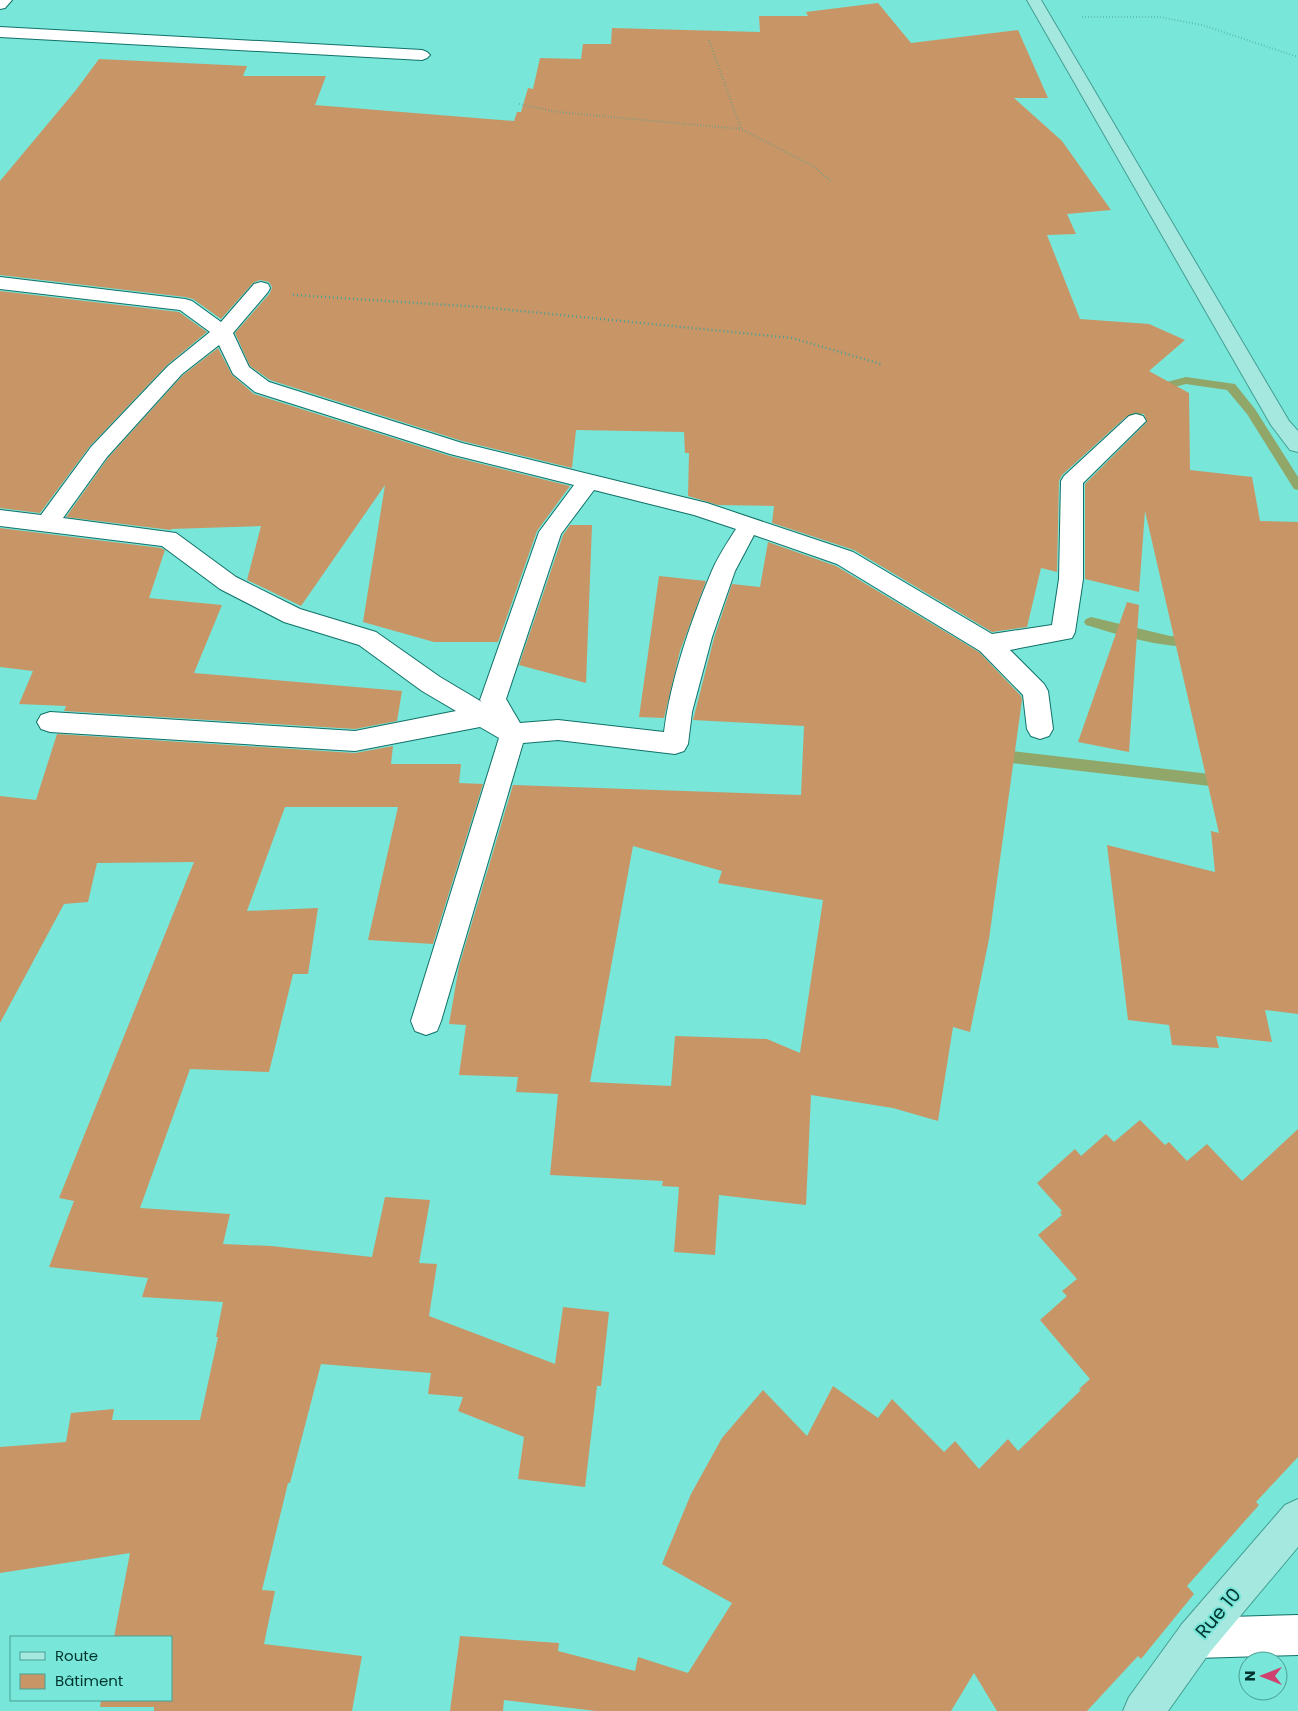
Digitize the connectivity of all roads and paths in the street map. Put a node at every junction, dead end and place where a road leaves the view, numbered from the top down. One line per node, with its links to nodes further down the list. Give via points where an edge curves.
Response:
1 (5, 0): 3 (street)
2 (1034, 0): 4 (main road)
3 (0, 5)
4 (1044, 16): 8 (path, via 1159,16 1202,25); 17 (main road, via 1281,425)
5 (0, 32): 7 (street)
6 (709, 40): 10 (path)
7 (422, 55)
8 (1298, 56)
9 (519, 104): 10 (path, via 557,112)
10 (741, 129): 11 (path, via 813,166)
11 (832, 182)
12 (0, 283): 14 (street, via 185,305)
13 (261, 288): 14 (street); 15 (path, via 288,295 481,307 792,338)
14 (223, 332): 18 (street, via 240,370 262,387 458,449); 20 (street, via 175,370 99,452)
15 (881, 364)
16 (1136, 421): 22 (street, via 1072,481 1071,579 1063,632)
17 (1298, 445)
18 (589, 481): 21 (street, via 699,508); 26 (street, via 550,532 493,700)
19 (0, 518): 20 (street)
20 (47, 523): 23 (street, via 168,539 228,583 292,616 367,638 431,684)
21 (749, 525): 22 (street, via 845,558); 26 (street, via 723,571 700,637 679,712 675,744 558,730)
22 (989, 644): 25 (street, via 1035,691)
23 (484, 716): 24 (street, via 355,741); 26 (street)
24 (50, 722)
25 (1040, 729)
26 (513, 734): 27 (street)
27 (426, 1021)
28 (1298, 1518): 30 (main road, Rue 10)
29 (1298, 1635): 30 (street)
30 (1196, 1638): 31 (main road, Rue 10)
31 (1143, 1711)

